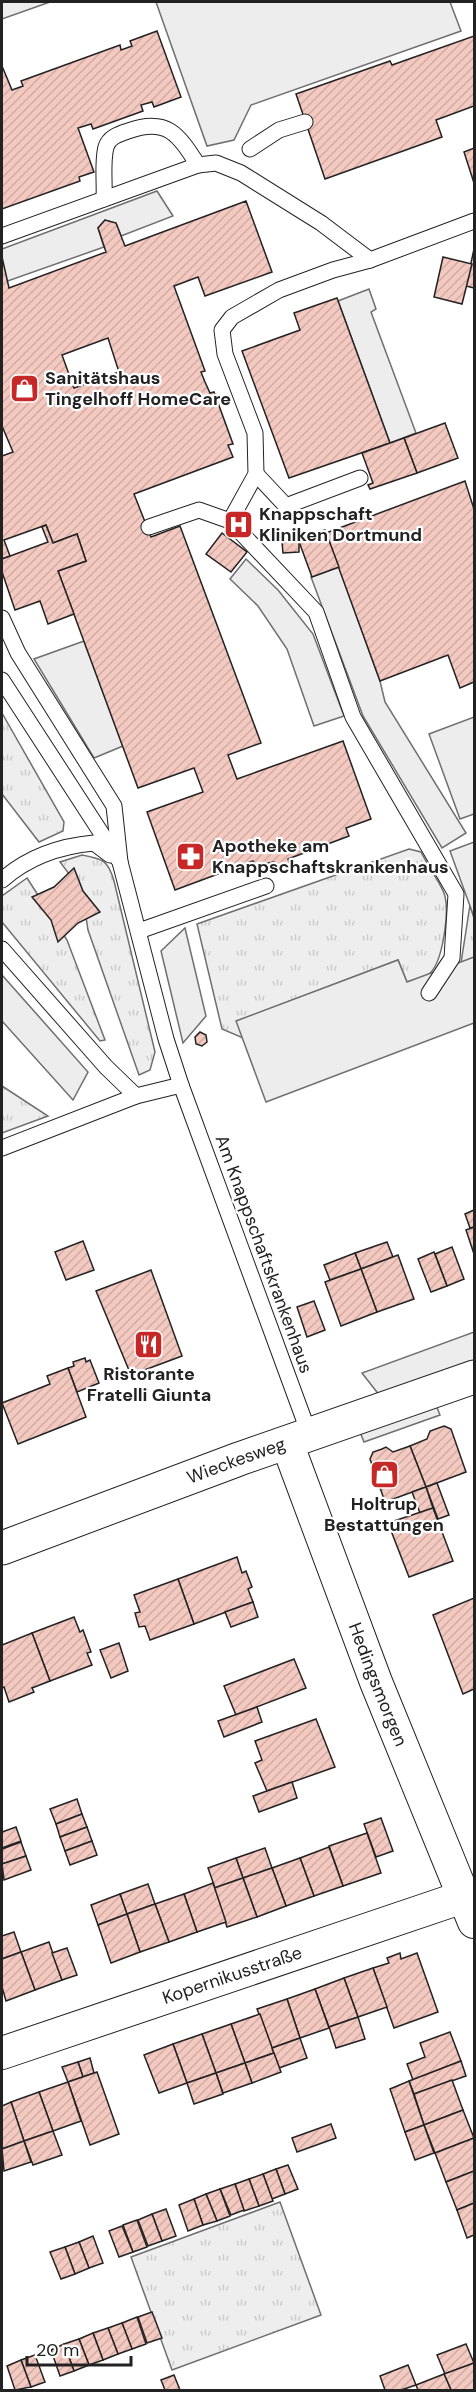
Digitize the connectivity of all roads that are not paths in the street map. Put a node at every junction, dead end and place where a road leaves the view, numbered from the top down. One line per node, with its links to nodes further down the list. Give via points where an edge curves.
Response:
1 (305, 122): 2 (lane, via 279,130)
2 (250, 149)
3 (198, 165): 4 (lane); 4 (lane, via 179,137 158,124 131,130 113,137 106,146); 7 (lane, via 216,163 241,173 321,223)
4 (104, 199): 6 (lane)
5 (474, 221): 7 (lane)
6 (2, 236)
7 (370, 260): 8 (lane, via 279,290 232,317 222,330 225,354 255,433)
8 (256, 474): 9 (lane, via 286,506); 10 (lane)
9 (360, 478)
10 (230, 521): 11 (lane, via 199,510); 19 (lane, via 316,612 353,717 456,894 452,958)
11 (149, 527)
12 (2, 618): 14 (lane, via 18,653 114,806)
13 (2, 680): 14 (lane, Am Knappschaftskrankenhaus)
14 (120, 862): 15 (lane, via 94,843 66,846 35,859); 17 (lane, Am Knappschaftskrankenhaus)
15 (2, 880)
16 (266, 886): 17 (lane)
17 (139, 931): 20 (lane, Am Knappschaftskrankenhaus)
18 (2, 949): 21 (lane, via 106,1068)
19 (429, 993)
20 (181, 1085): 21 (lane); 24 (lane, Am Knappschaftskrankenhaus)
21 (136, 1096): 22 (lane)
22 (2, 1148)
23 (474, 1377): 24 (street, Wieckesweg)
24 (299, 1440): 25 (street, Wieckesweg); 26 (street, Hedingsmorgen, via 376,1682)
25 (2, 1548)
26 (469, 1910): 27 (street, Kopernikusstraße)
27 (2, 2053)

